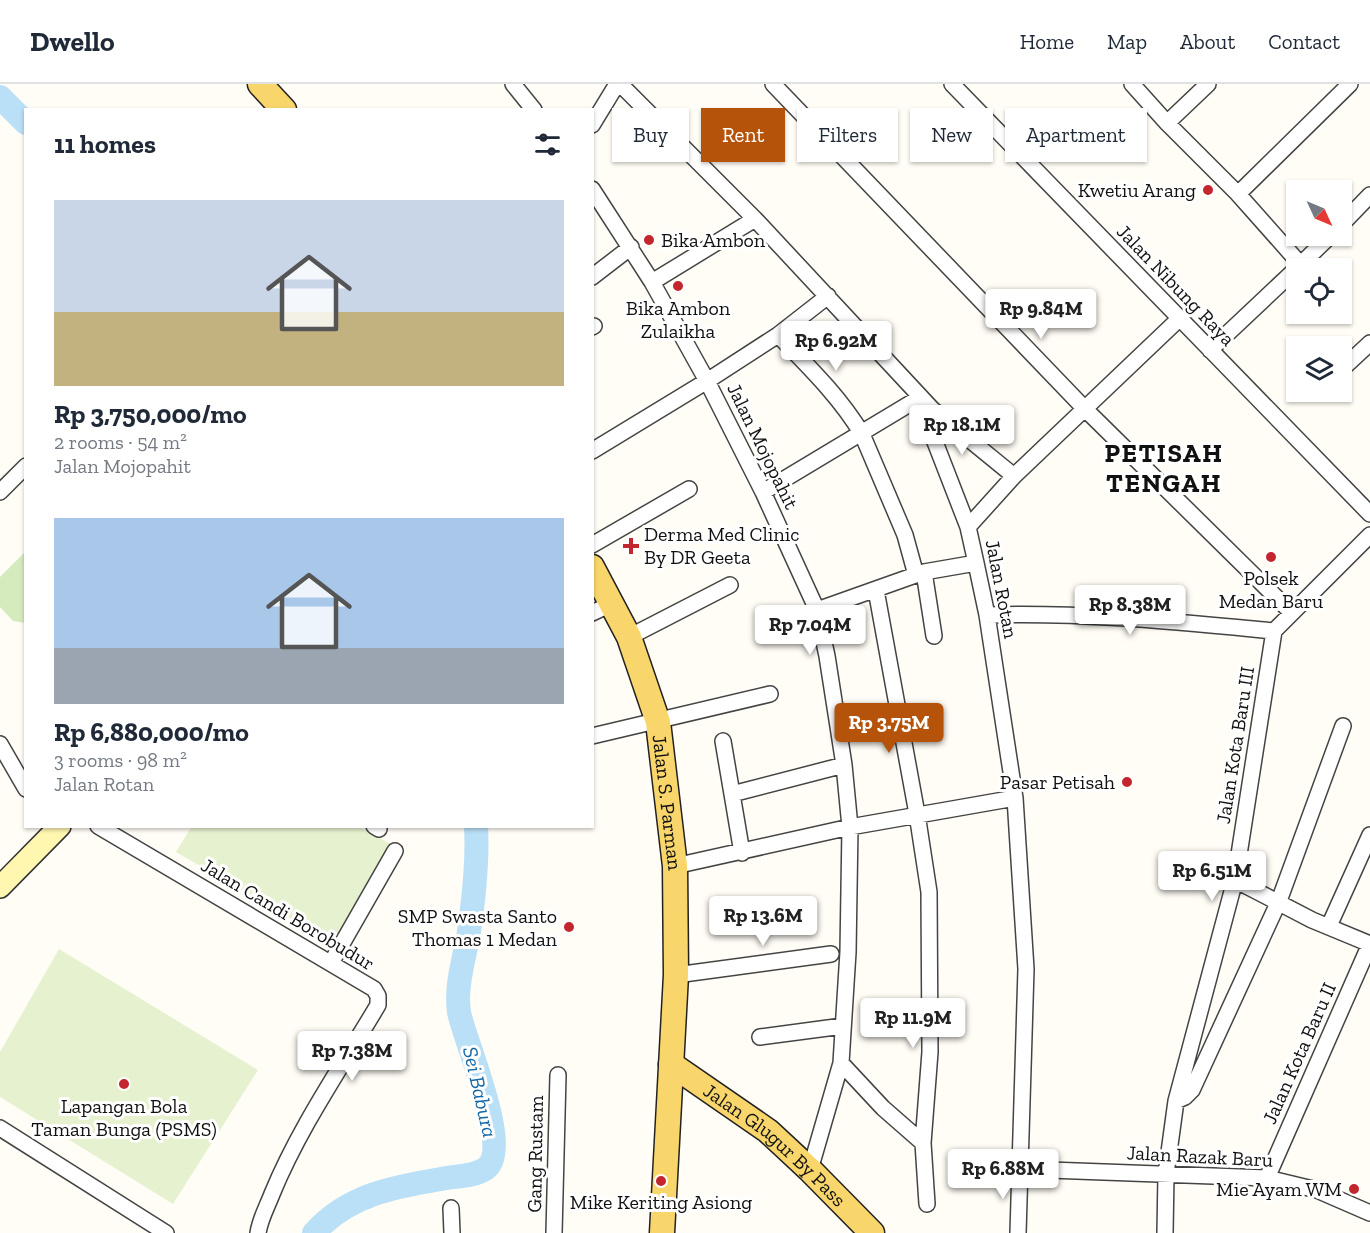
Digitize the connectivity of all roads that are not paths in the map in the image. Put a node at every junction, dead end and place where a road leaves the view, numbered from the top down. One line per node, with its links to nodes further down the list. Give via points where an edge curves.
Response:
1 (260, 84): 9 (main road)
2 (513, 84): 10 (street)
3 (618, 84): 11 (street); 17 (street)
4 (773, 84): 33 (street)
5 (952, 84): 26 (street, Jalan Nibung Raya)
6 (1132, 84): 12 (street)
7 (1208, 84): 12 (street)
8 (1350, 84): 14 (street)
9 (282, 108)
10 (532, 108)
11 (594, 122)
12 (1167, 123): 14 (street)
13 (594, 192): 19 (street, Jalan Mojopahit)
14 (1238, 194): 20 (street)
15 (1370, 195): 16 (street)
16 (1352, 214)
17 (754, 219): 24 (street); 25 (street)
18 (1320, 246): 21 (street)
19 (631, 247): 22 (street); 24 (street, Jalan Mojopahit)
20 (1290, 258)
21 (1308, 258)
22 (594, 275)
23 (1286, 279): 29 (street)
24 (652, 282): 31 (street, Jalan Mojopahit)
25 (828, 296): 27 (street); 32 (street)
26 (1180, 318): 29 (street, Jalan Nibung Raya); 33 (street)
27 (778, 335): 31 (street); 35 (street, via 822,382)
28 (1370, 343): 30 (street)
29 (1210, 350): 42 (street, Jalan Nibung Raya)
30 (1352, 360)
31 (707, 381): 36 (street); 41 (street, Jalan Mojopahit)
32 (921, 397): 34 (street); 35 (street)
33 (1084, 408): 38 (street); 53 (street)
34 (932, 409): 38 (street); 43 (street, Jalan Rotan, via 935,442)
35 (862, 434): 41 (street); 47 (street)
36 (594, 450)
37 (24, 468): 40 (street)
38 (1014, 476): 43 (street)
39 (689, 489): 45 (street)
40 (0, 492)
41 (763, 492): 52 (street, Jalan Mojopahit)
42 (1370, 514)
43 (968, 527): 46 (street, Jalan Rotan)
44 (1370, 535): 53 (street)
45 (594, 543)
46 (976, 563): 47 (street); 54 (street, Jalan Rotan)
47 (920, 573): 50 (street); 56 (street)
48 (594, 575): 51 (main road, Jalan S. Parman)
49 (730, 585): 57 (street)
50 (876, 590): 52 (street); 68 (street)
51 (602, 609): 57 (main road, Jalan S. Parman)
52 (817, 610): 64 (street, Jalan Mojopahit)
53 (1292, 613): 55 (street)
54 (987, 615): 55 (street, via 1053,614); 67 (street, Jalan Rotan)
55 (1274, 632): 76 (street, Jalan Kota Baru III)
56 (934, 636)
57 (629, 638): 59 (main road, Jalan S. Parman)
58 (770, 694): 59 (street)
59 (658, 722): 61 (street); 75 (main road, Jalan S. Parman)
60 (1343, 726): 78 (street)
61 (594, 736)
62 (723, 741): 66 (street)
63 (0, 744): 65 (street)
64 (844, 765): 66 (street); 69 (street, Jalan Mojopahit)
65 (24, 786)
66 (732, 794): 74 (street)
67 (1015, 798): 68 (street); 92 (street, Jalan Rotan, via 1026,969)
68 (917, 814): 69 (street); 91 (street, via 929,892 930,1052)
69 (850, 827): 74 (street); 84 (street, Jalan Mojopahit)
70 (101, 828): 82 (street, Jalan Candi Borobudur)
71 (53, 830): 77 (main road)
72 (1370, 835): 79 (street)
73 (395, 851): 82 (street)
74 (742, 852): 75 (street)
75 (675, 866): 83 (main road, Jalan S. Parman)
76 (1235, 880): 78 (street); 89 (street, Jalan Kota Baru III)
77 (0, 887)
78 (1279, 901): 79 (street); 89 (street, via 1192,1090)
79 (1329, 926): 80 (street)
80 (1370, 944): 95 (street, Jalan Kota Baru II)
81 (831, 954): 83 (street)
82 (331, 963): 99 (street, Jalan Candi Borobudur, via 374,989 378,1005 298,1142)
83 (676, 975): 87 (main road, Jalan S. Parman)
84 (843, 1026): 85 (street); 86 (street, Jalan Mojopahit)
85 (760, 1037)
86 (841, 1063): 91 (street); 93 (street, Jalan Mojopahit)
87 (671, 1064): 93 (main road, Jalan Glugur By Pass, via 768,1131); 103 (main road, Jalan S. Parman)
88 (558, 1075): 102 (street, Gang Rustam)
89 (1176, 1101): 94 (street, Jalan Kota Baru III)
90 (0, 1128): 100 (street)
91 (923, 1143): 96 (street)
92 (1022, 1169): 94 (street, Jalan Razak Baru); 105 (street, Jalan Rotan)
93 (810, 1170): 104 (main road, Jalan Glugur By Pass)
94 (1166, 1174): 95 (street, Jalan Razak Baru); 106 (street, Jalan Kota Baru III)
95 (1267, 1178): 98 (street, Jalan Razak Baru, via 1317,1190)
96 (927, 1204)
97 (451, 1208): 101 (street)
98 (1370, 1213)
99 (256, 1230)
100 (166, 1233)
101 (452, 1233)
102 (554, 1233)
103 (662, 1233)
104 (872, 1233)
105 (1018, 1233)
106 (1165, 1233)

